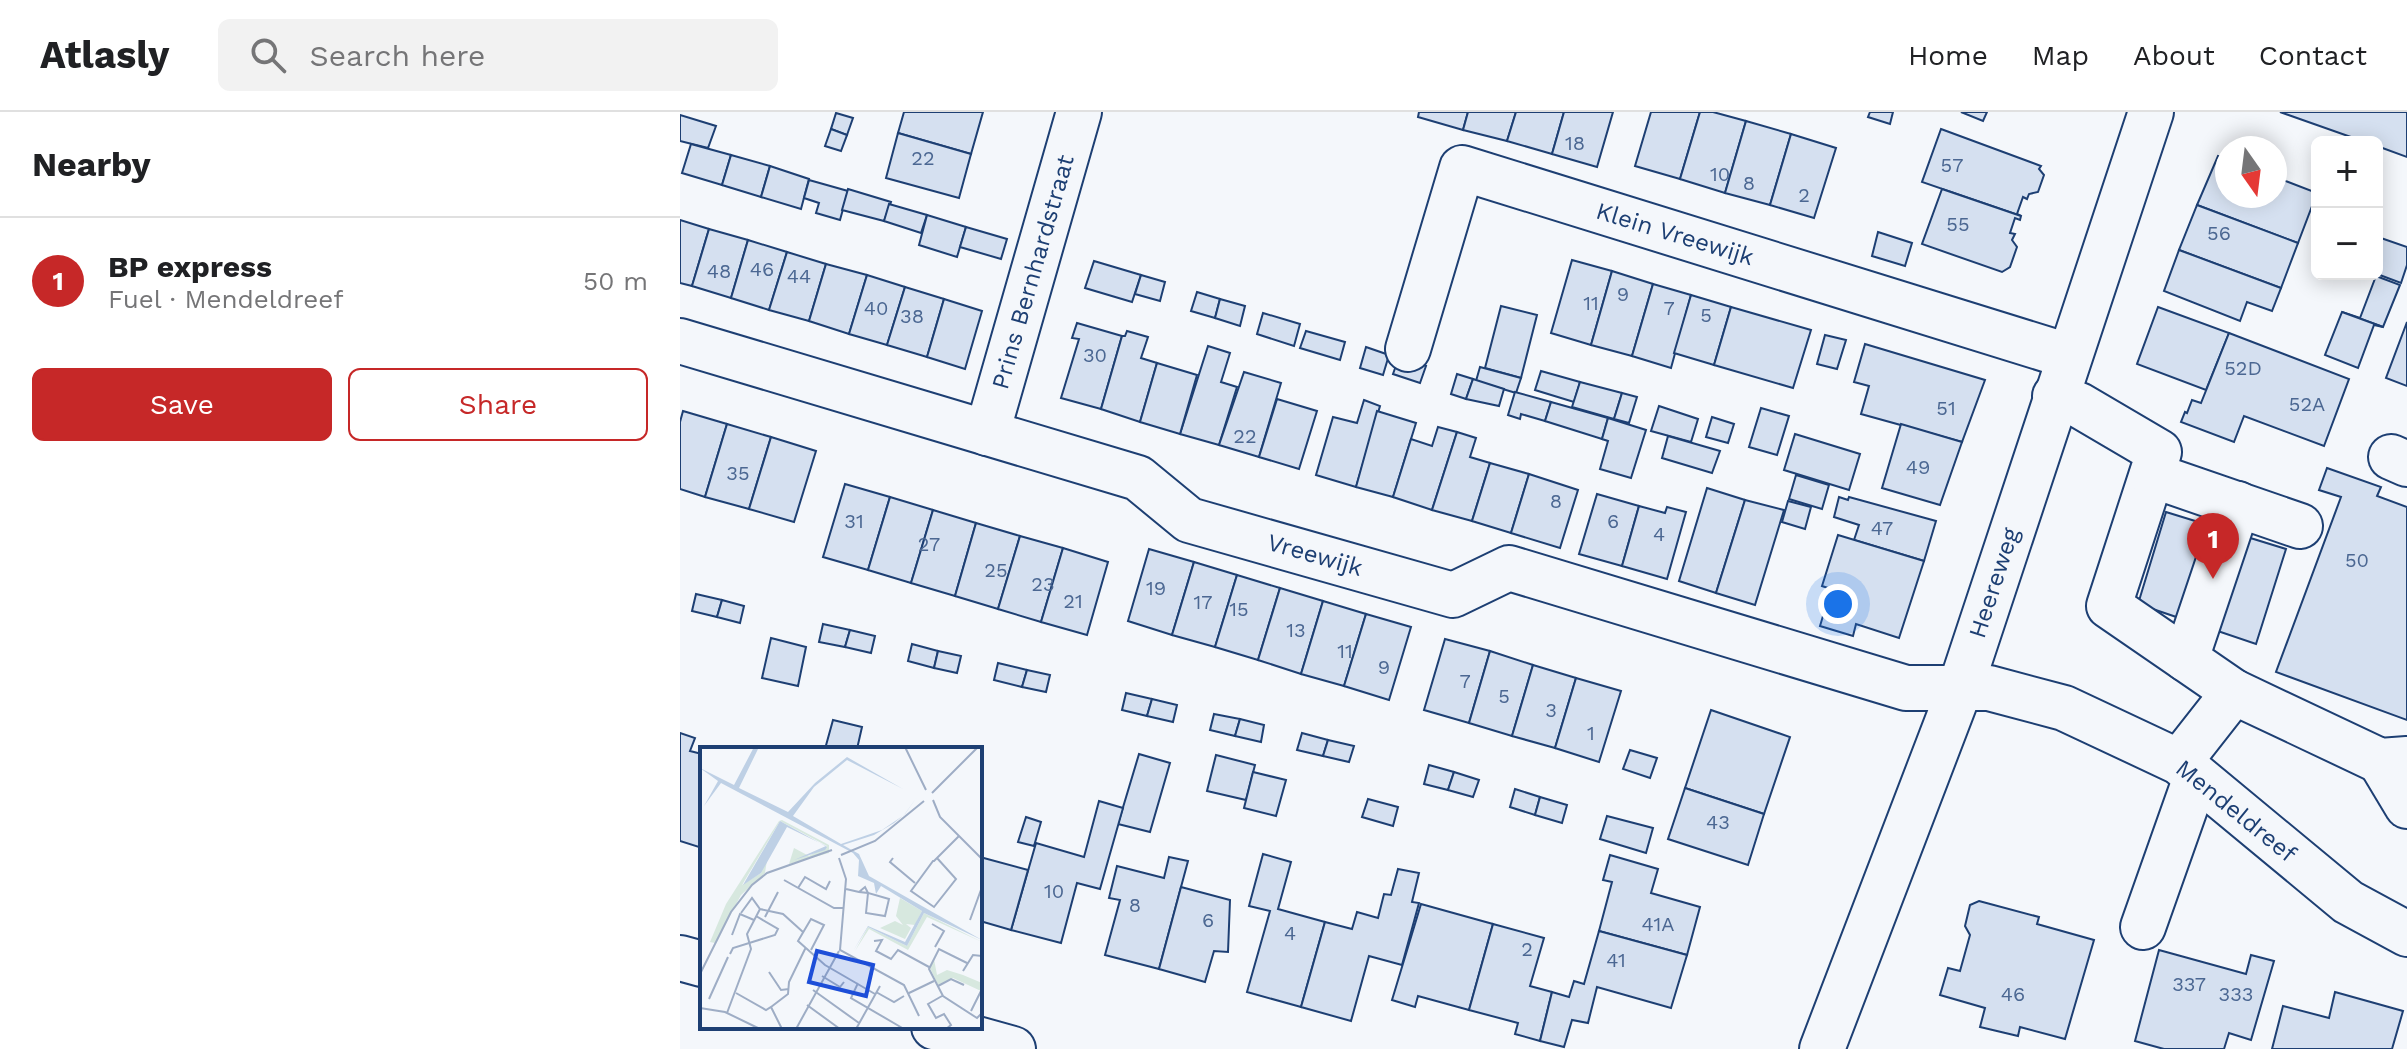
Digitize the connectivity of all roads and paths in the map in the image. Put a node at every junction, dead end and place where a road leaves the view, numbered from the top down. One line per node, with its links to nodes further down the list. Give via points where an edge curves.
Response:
1 (1079, 112): 6 (street, Prins Bernhardstraat)
2 (2151, 112): 5 (street, Heereweg)
3 (680, 341): 6 (street, Vreewijk)
4 (1408, 349): 5 (street, Klein Vreewijk, via 1462,168)
5 (2062, 376): 7 (street, via 2079,405 2159,452); 11 (street, Heereweg)
6 (987, 433): 11 (street, Vreewijk, via 1138,478 1189,520 1453,595 1509,568 1906,688)
7 (2152, 475): 8 (street); 10 (street, via 2109,606)
8 (2238, 504): 9 (street); 10 (street)
9 (2300, 526)
10 (2186, 659): 12 (street)
11 (1961, 686): 14 (street, Mendeldreef, via 2064,708); 22 (street, Heereweg)
12 (2234, 692): 13 (street); 14 (street)
13 (2394, 760): 15 (street)
14 (2187, 770): 16 (street); 17 (street, Mendeldreef, via 2348,902)
15 (2407, 806)
16 (2143, 927)
17 (2407, 934)
18 (680, 958): 19 (street)
19 (700, 963)
20 (941, 1029): 21 (street)
21 (1013, 1049)
22 (1822, 1049)

